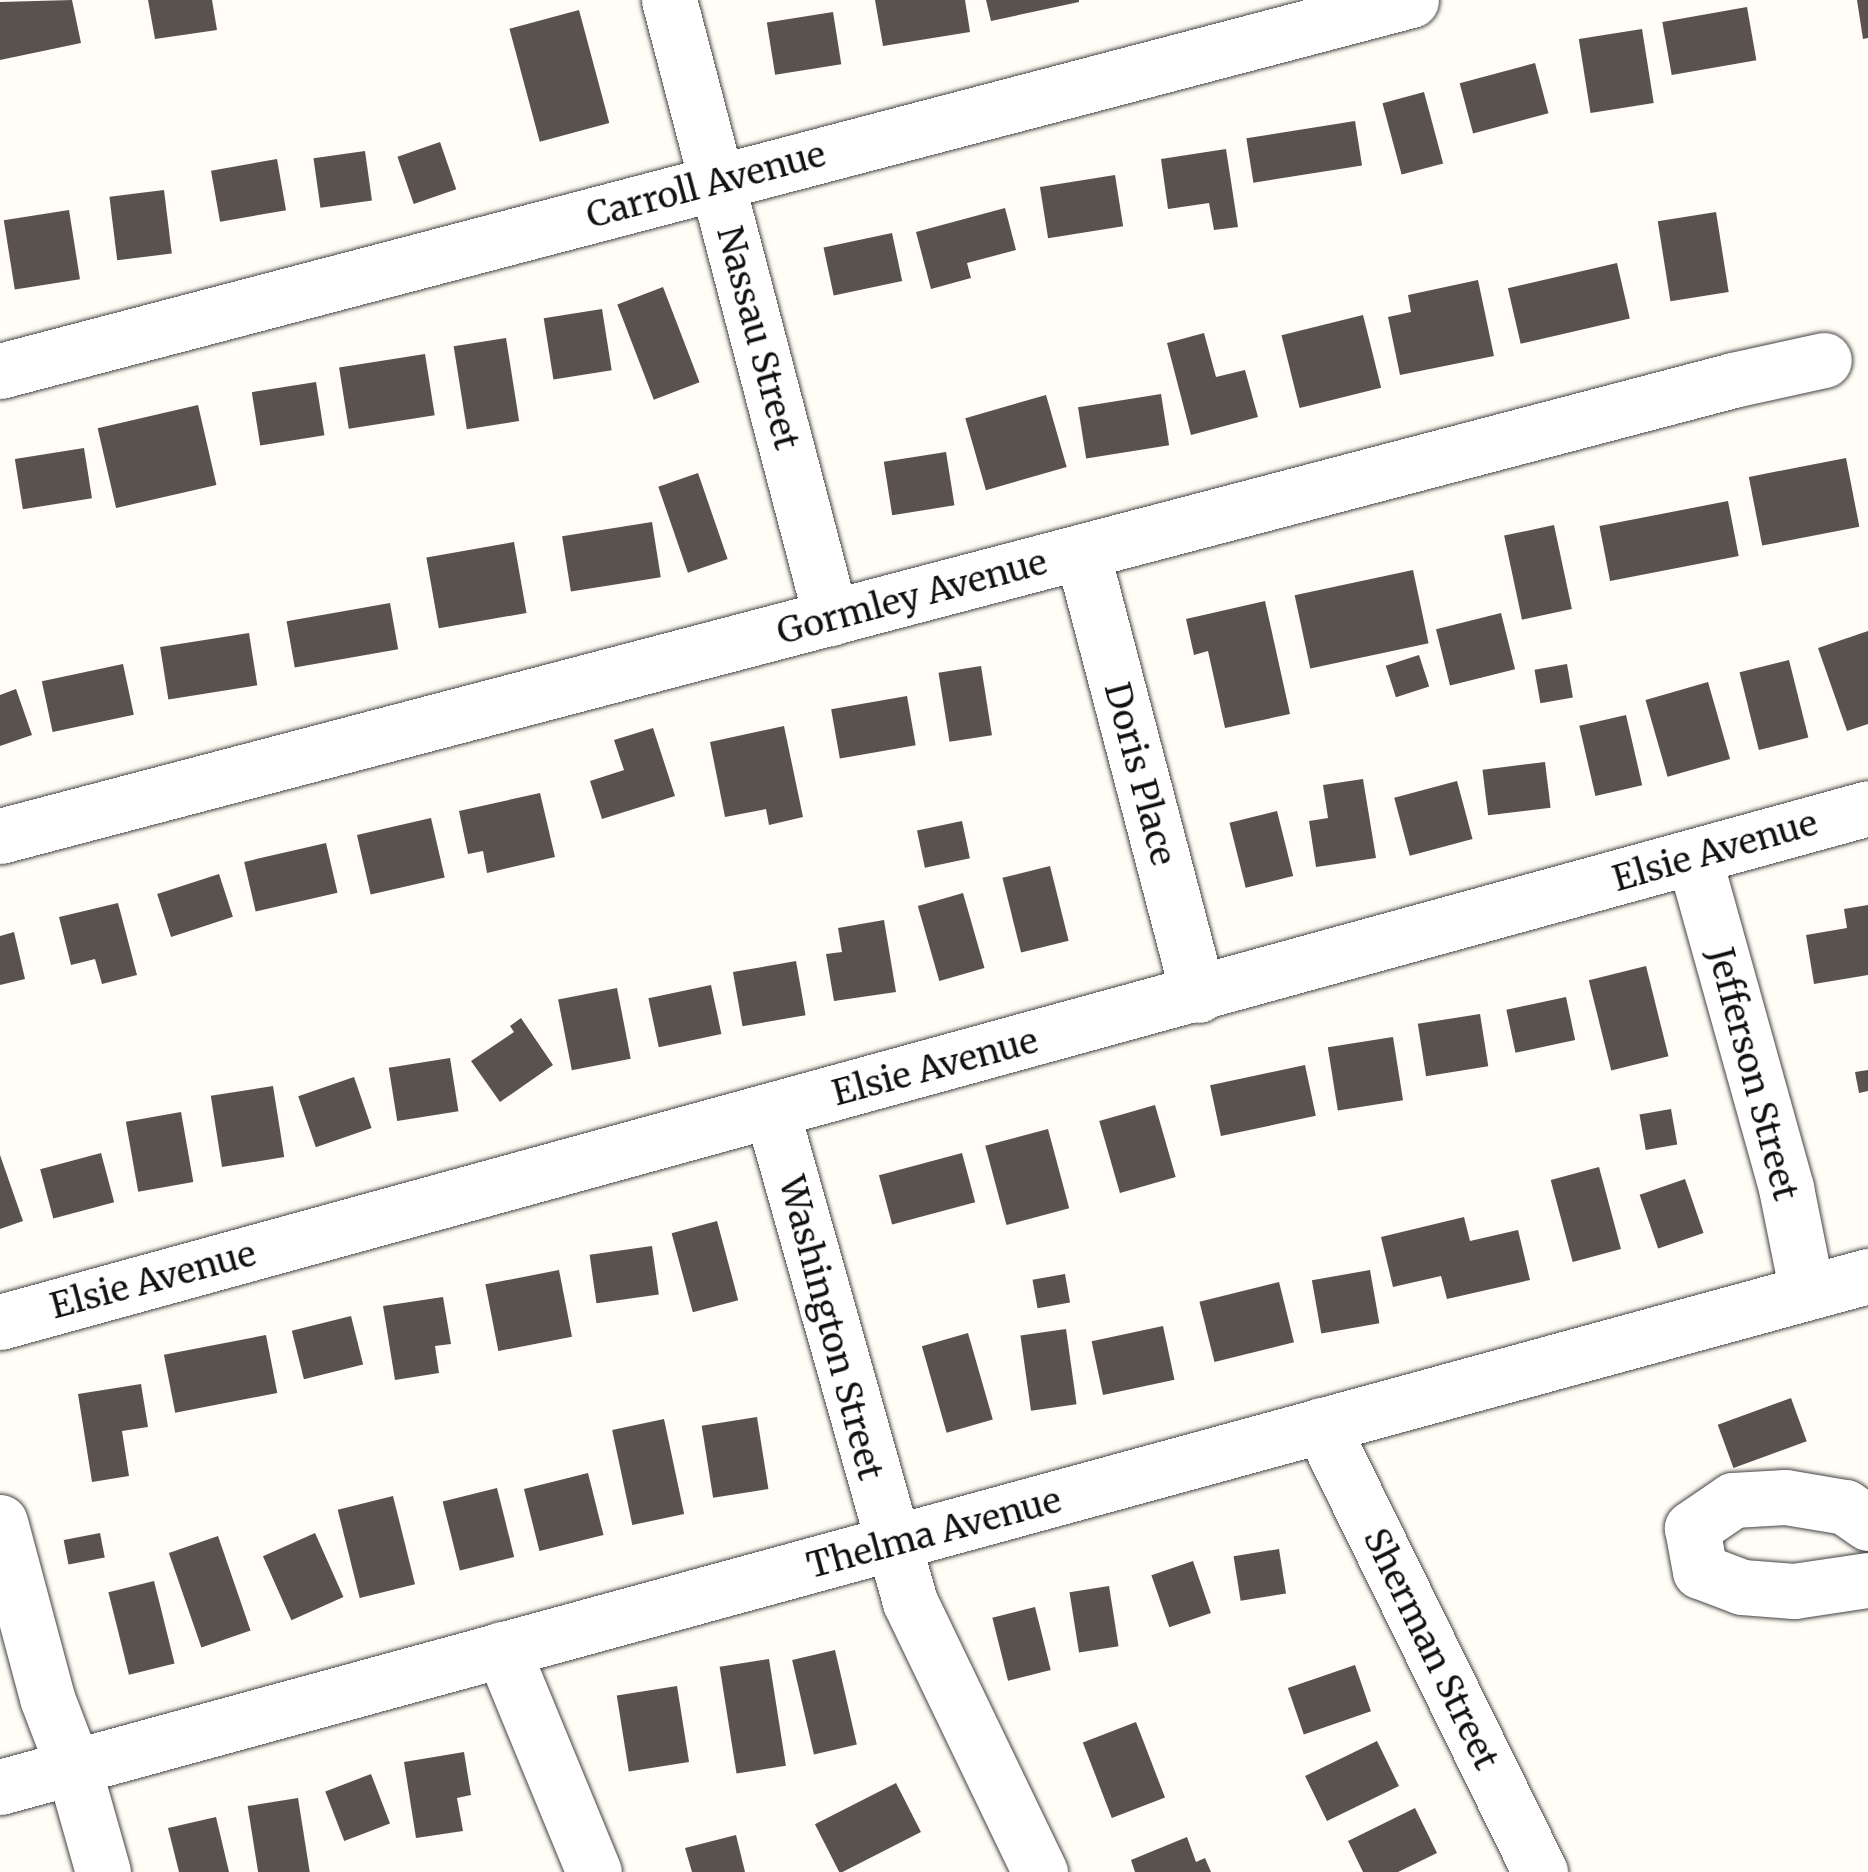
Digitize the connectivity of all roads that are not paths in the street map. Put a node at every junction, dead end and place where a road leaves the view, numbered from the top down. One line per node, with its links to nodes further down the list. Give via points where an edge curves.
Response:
1 (670, 0): 3 (street, Nassau Street)
2 (1411, 0): 3 (street, Carroll Avenue)
3 (718, 182): 5 (street, Carroll Avenue); 7 (street, Nassau Street)
4 (1824, 360): 6 (street, Gormley Avenue)
5 (0, 371)
6 (1082, 552): 7 (street, Gormley Avenue); 11 (street, Doris Place)
7 (831, 618): 9 (street, Gormley Avenue)
8 (1868, 808): 10 (street, Elsie Avenue)
9 (0, 836)
10 (1694, 858): 11 (street, Elsie Avenue); 14 (street, Jefferson Street, via 1786,1188)
11 (1198, 995): 12 (street, Elsie Avenue)
12 (772, 1112): 15 (street, Elsie Avenue); 19 (street, Washington Street)
13 (1868, 1276): 14 (street, Thelma Avenue)
14 (1808, 1292): 16 (street, Thelma Avenue)
15 (0, 1322)
16 (1321, 1426): 19 (street, Thelma Avenue); 27 (street, Sherman Street)
17 (0, 1522): 22 (street, via 47,1698)
18 (1868, 1523): 20 (street, via 1844,1507 1785,1496 1733,1500 1692,1528 1700,1571 1742,1587 1794,1591)
19 (891, 1545): 21 (street, Thelma Avenue); 26 (street, Washington Street, via 910,1602)
20 (1868, 1580)
21 (502, 1649): 22 (street, Thelma Avenue); 25 (street)
22 (73, 1766): 23 (street, Thelma Avenue); 24 (street)
23 (0, 1786)
24 (104, 1872)
25 (594, 1872)
26 (1040, 1872)
27 (1540, 1872)

